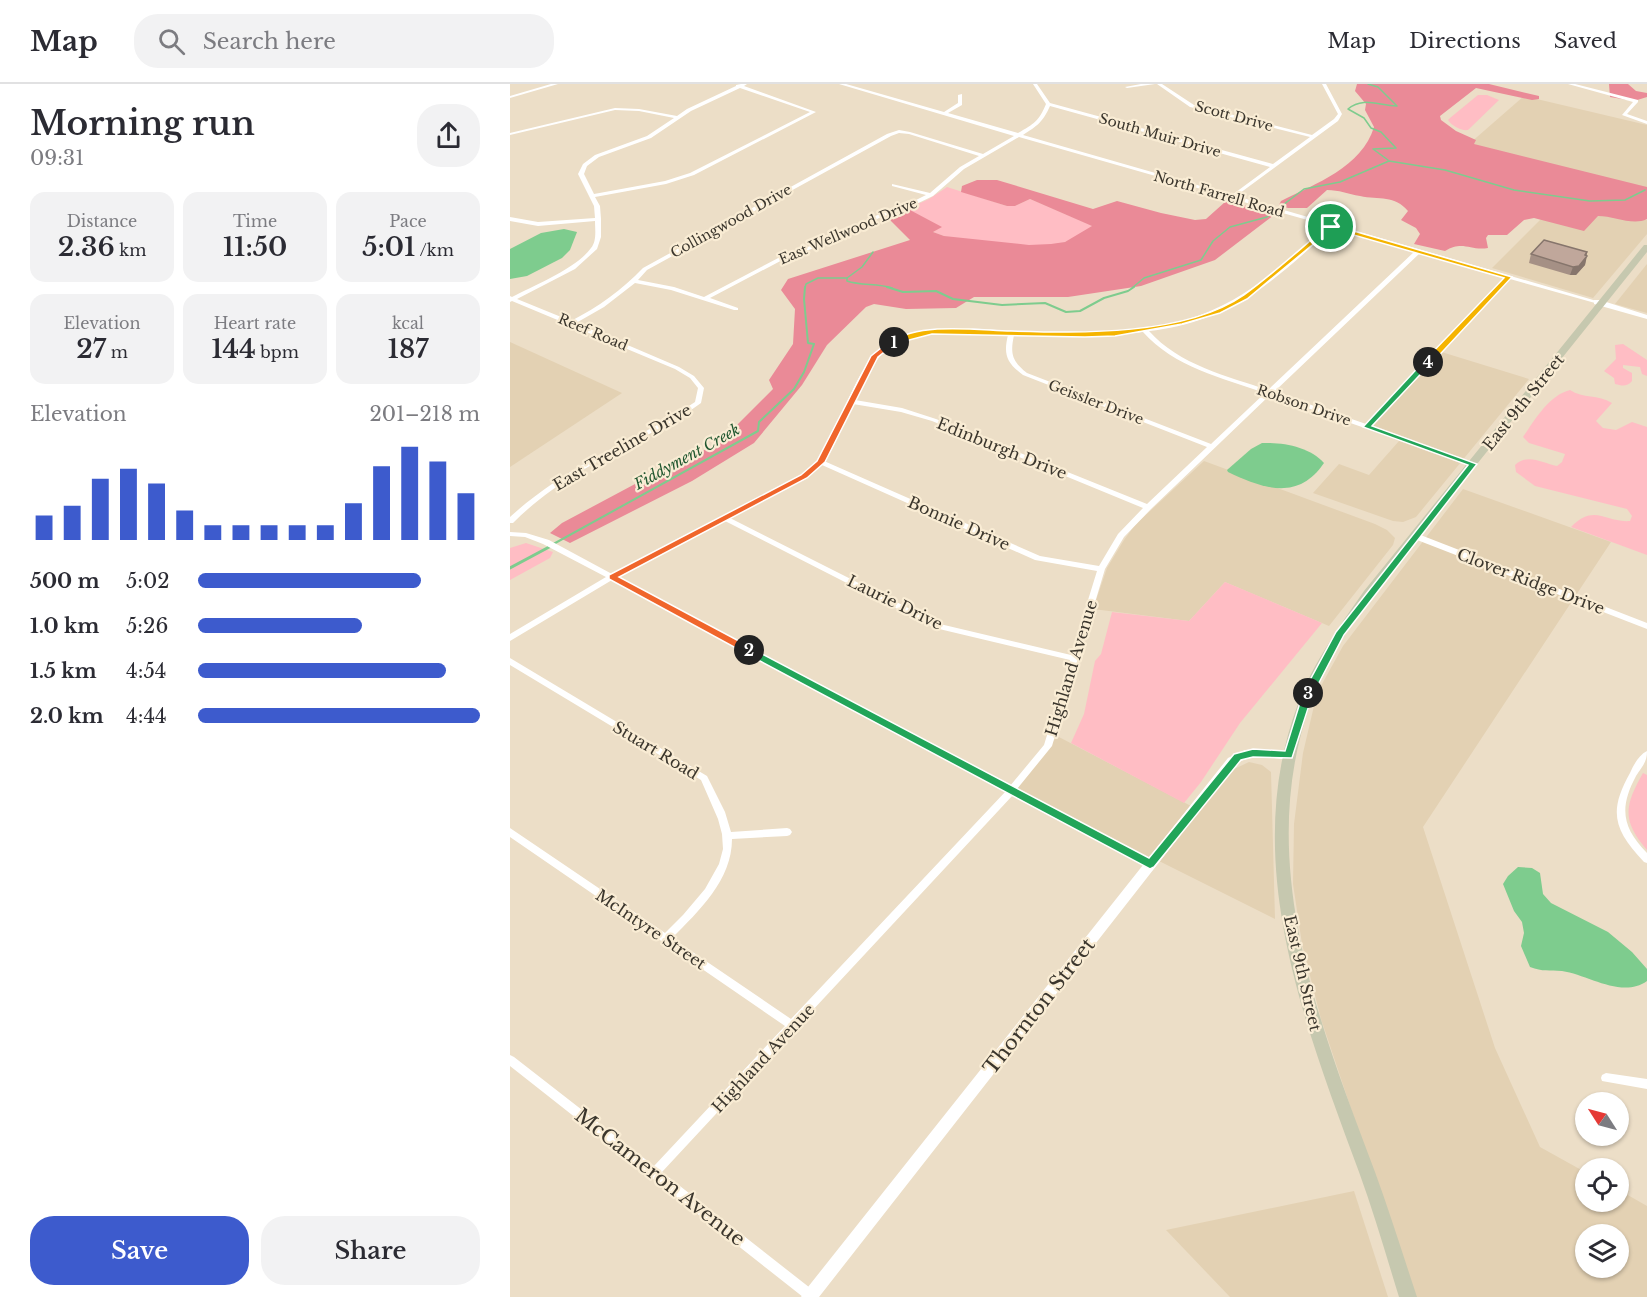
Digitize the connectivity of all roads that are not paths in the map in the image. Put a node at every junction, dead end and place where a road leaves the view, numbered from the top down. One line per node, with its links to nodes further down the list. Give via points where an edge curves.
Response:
1 (556, 84): 14 (street)
2 (732, 84): 10 (street)
3 (841, 84): 12 (street, North Farrell Road)
4 (868, 84): 12 (street)
5 (1035, 84): 15 (street)
6 (1153, 84): 11 (street)
7 (1159, 84): 22 (street, Scott Drive, via 1192,106)
8 (1324, 84): 22 (street, via 1340,114)
9 (1570, 84): 19 (street, via 1636,101 1624,115)
10 (742, 85): 18 (street); 27 (street, via 814,111 692,174)
11 (1127, 87)
12 (858, 89): 16 (street, North Farrell Road)
13 (960, 95): 16 (street, via 960,104)
14 (510, 96)
15 (1048, 104): 21 (street, East Wellwood Drive, via 1039,122); 24 (street, South Muir Drive)
16 (944, 114): 21 (street, North Farrell Road)
17 (1647, 116): 19 (street)
18 (676, 117): 20 (street, via 615,109); 27 (street, via 649,137 588,162 581,174)
19 (1645, 122)
20 (510, 134)
21 (1018, 137): 23 (street, East Wellwood Drive); 28 (street, North Farrell Road)
22 (1314, 137): 24 (street)
23 (984, 156): 26 (street, East Wellwood Drive); 35 (street, Collingwood Drive, via 899,131 645,269)
24 (1273, 166): 28 (street)
25 (894, 184): 26 (street)
26 (931, 195): 37 (street, East Wellwood Drive, via 833,240 786,256)
27 (592, 196): 30 (street)
28 (1231, 198): 31 (street, North Farrell Road)
29 (510, 219): 30 (street, via 538,224)
30 (598, 219): 36 (street, via 595,248 585,258)
31 (1331, 227): 33 (street, North Farrell Road); 42 (street, via 1238,302 1199,317)
32 (1647, 247): 38 (main road, East 9th Street)
33 (1418, 252): 34 (street, North Farrell Road); 45 (street, Highland Avenue)
34 (1509, 277): 38 (street, North Farrell Road); 47 (street)
35 (635, 281): 37 (street); 41 (street, Collingwood Drive, via 598,310)
36 (511, 299): 41 (street, Reef Road)
37 (704, 299): 39 (street)
38 (1599, 303): 40 (street); 50 (main road, East 9th Street)
39 (736, 309)
40 (1647, 317)
41 (572, 323): 44 (street, Reef Road)
42 (1144, 330): 43 (street, via 1085,335); 45 (street, Robson Drive, via 1177,358)
43 (1011, 333): 46 (street, via 931,331 894,342 875,356); 48 (street, Geissler Drive, via 1007,350 1014,365 1025,374)
44 (677, 368): 53 (street, East Treeline Drive, via 701,388 698,402 558,482)
45 (1269, 393): 47 (street, Robson Drive); 48 (street, Highland Avenue)
46 (852, 402): 49 (street); 51 (street, Edinburgh Drive, via 934,420)
47 (1366, 427): 50 (street, Robson Drive)
48 (1212, 447): 51 (street, Highland Avenue)
49 (821, 462): 52 (street, via 804,477); 56 (street, Bonnie Drive, via 1038,558)
50 (1473, 464): 55 (main road, East 9th Street)
51 (1148, 507): 56 (street, Highland Avenue, via 1121,536)
52 (726, 519): 57 (street); 60 (street, Laurie Drive, via 938,626)
53 (510, 521)
54 (510, 534): 57 (street, via 546,542)
55 (1415, 536): 58 (street, Clover Ridge Drive); 63 (main road, East 9th Street, via 1334,643 1303,705)
56 (1101, 569): 60 (street, Highland Avenue)
57 (612, 577): 59 (street); 64 (street)
58 (1647, 626)
59 (510, 638)
60 (1073, 658): 64 (street, Highland Avenue, via 1048,746)
61 (510, 662): 67 (street, Stuart Road, via 704,778 720,808)
62 (1647, 754): 68 (street, via 1625,789 1619,816 1624,832)
63 (1289, 756): 69 (street, Thornton Street, via 1253,753 1237,757); 77 (main road, East 9th Street, via 1283,824 1284,873 1296,956 1334,1086)
64 (1011, 791): 69 (street); 71 (street, Highland Avenue)
65 (510, 832): 70 (street, McIntyre Street)
66 (787, 832): 67 (street)
67 (727, 836): 70 (street, Stuart Road, via 723,868 696,907)
68 (1647, 859)
69 (1150, 864): 76 (street, Thornton Street)
70 (665, 939): 71 (street, McIntyre Street)
71 (794, 1026): 75 (street, Highland Avenue)
72 (510, 1060): 75 (street, McCameron Avenue)
73 (1606, 1078): 74 (street)
74 (1647, 1084)
75 (655, 1172): 76 (street, McCameron Avenue)
76 (810, 1296)
77 (1408, 1297)

